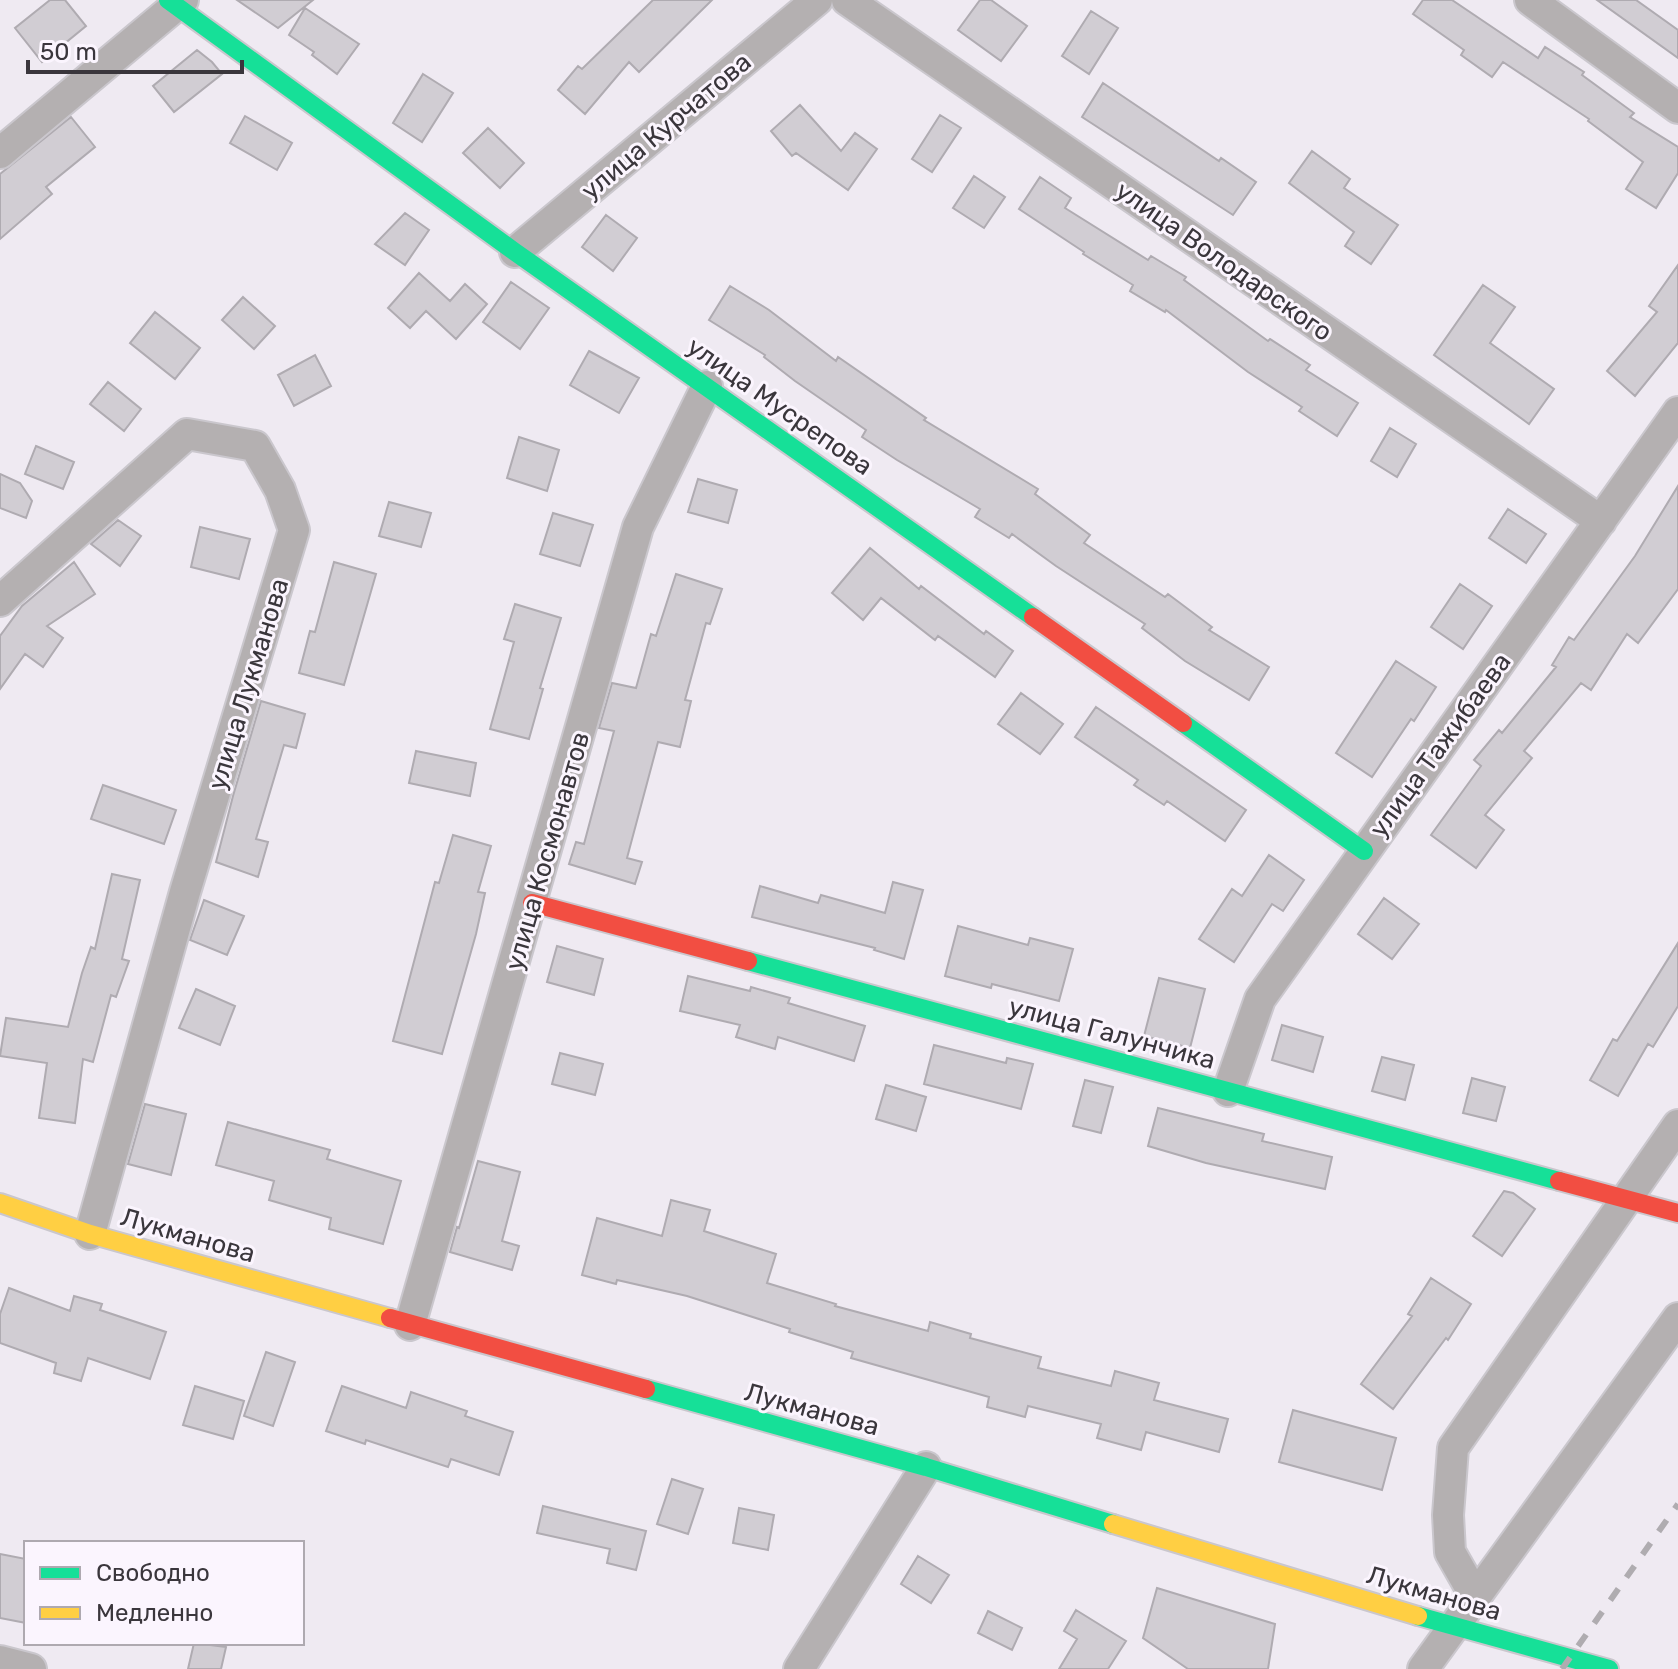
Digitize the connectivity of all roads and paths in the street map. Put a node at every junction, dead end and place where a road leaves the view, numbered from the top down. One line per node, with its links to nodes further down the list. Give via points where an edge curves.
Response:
1 (817, 0): 7 (street, улица Курчатова)
2 (847, 0): 10 (street, улица Володарского)
3 (1530, 0): 5 (street)
4 (176, 1): 6 (street); 7 (street, улица Мусрепова)
5 (1678, 108)
6 (0, 153)
7 (515, 252): 8 (street, улица Мусрепова)
8 (707, 386): 12 (street, улица Мусрепова); 13 (street, улица Космонавтов, via 638,527)
9 (1678, 412): 10 (street, улица Тажибаева)
10 (1601, 521): 12 (street, улица Тажибаева)
11 (0, 601): 19 (street, улица Лукманова, via 187,434 255,446 280,490 294,530)
12 (1364, 851): 14 (street, улица Тажибаева, via 1260,999)
13 (532, 903): 14 (street, улица Галунчика); 21 (street, улица Космонавтов)
14 (1228, 1091): 16 (street, улица Галунчика)
15 (1678, 1125): 16 (street)
16 (1625, 1199): 18 (street, улица Галунчика); 23 (street, via 1453,1448 1450,1552)
17 (0, 1203): 19 (street, Лукманова)
18 (1678, 1213)
19 (90, 1234): 21 (street, Лукманова)
20 (1678, 1318): 23 (street)
21 (410, 1325): 22 (street, Лукманова)
22 (926, 1467): 24 (street, Лукманова); 27 (street)
23 (1475, 1596): 24 (street)
24 (1453, 1627): 28 (street); 29 (street, Лукманова)
25 (0, 1661): 26 (street)
26 (31, 1669)
27 (799, 1669)
28 (1423, 1669)
29 (1609, 1669)

